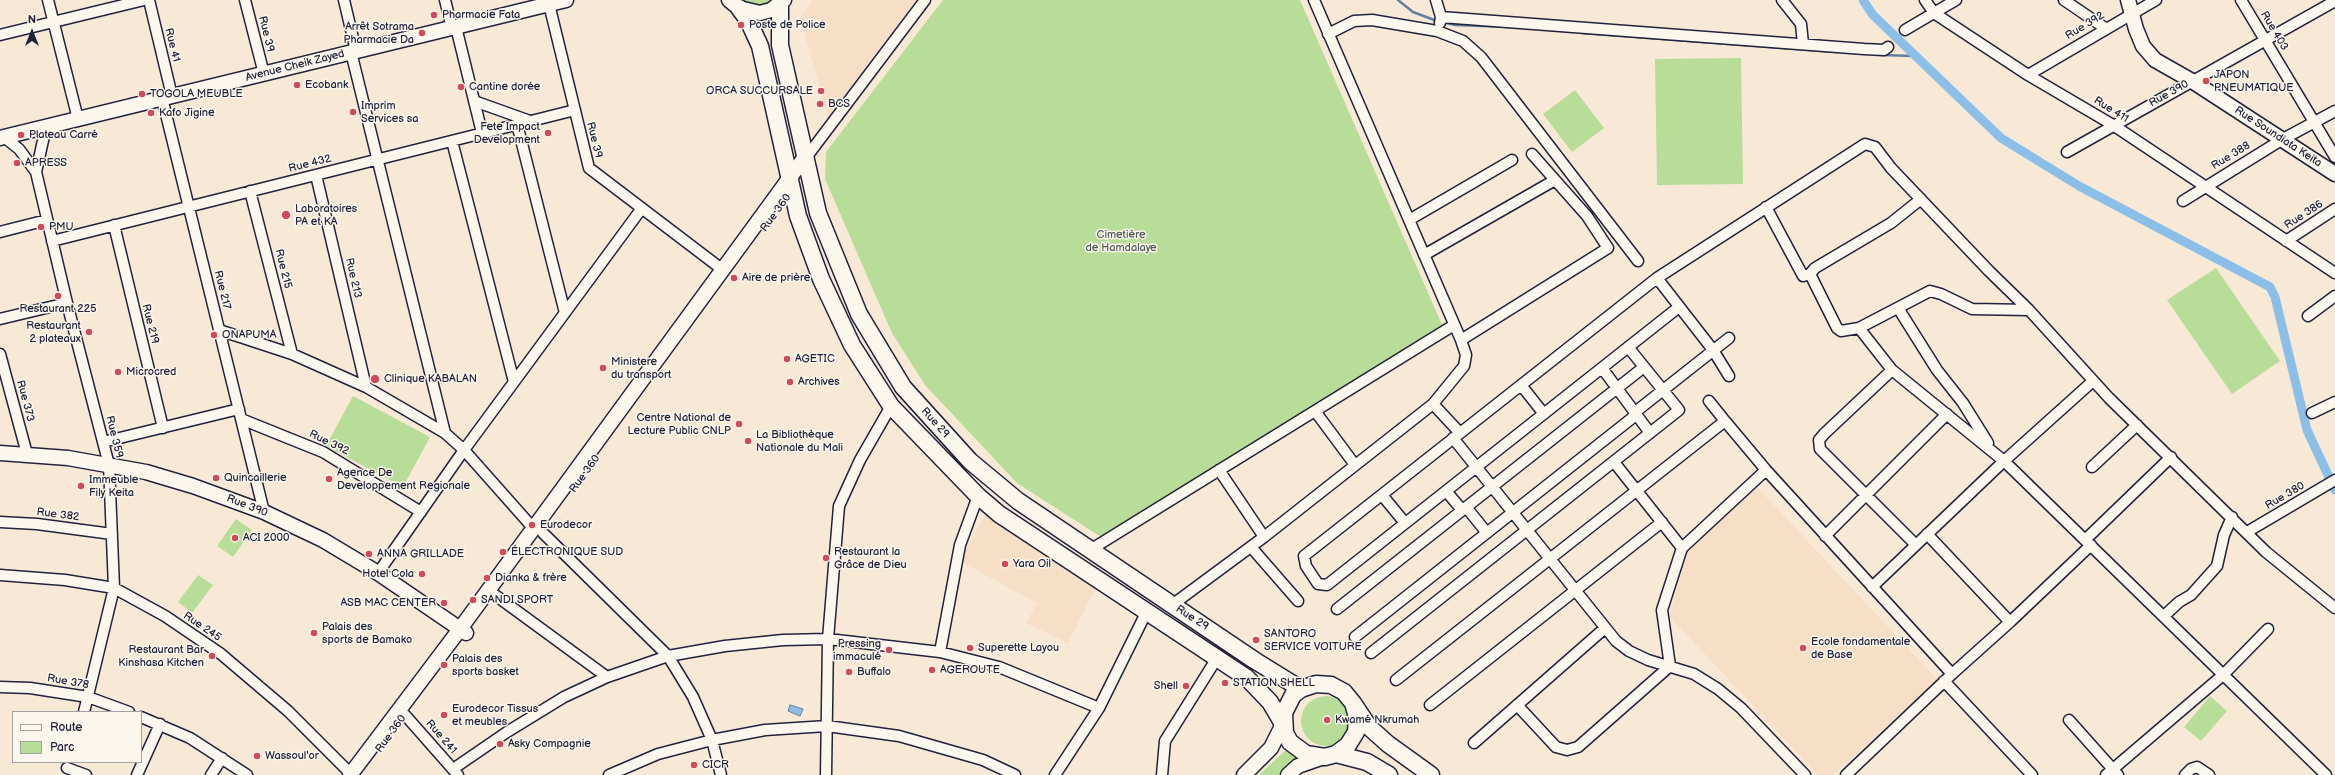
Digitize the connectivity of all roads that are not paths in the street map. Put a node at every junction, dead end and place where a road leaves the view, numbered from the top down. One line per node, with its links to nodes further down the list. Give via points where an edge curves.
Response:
1 (48, 0): 24 (street)
2 (144, 0): 24 (street)
3 (149, 0): 38 (street, Rue 41)
4 (246, 0): 35 (street, Rue 39)
5 (344, 0): 34 (street)
6 (445, 0): 25 (street)
7 (566, 0): 18 (main road, Avenue Cheik Zayed)
8 (925, 0): 57 (street)
9 (1314, 0): 29 (street)
10 (1436, 0): 23 (street)
11 (1782, 0): 32 (street, via 1801,24)
12 (1925, 0): 22 (street, Rue 411)
13 (1956, 0): 22 (street)
14 (2064, 0): 26 (street)
15 (2156, 0): 21 (street, Rue 392)
16 (2242, 0): 31 (street, Rue 403)
17 (2335, 1): 31 (street, Rue 390)
18 (548, 2): 25 (main road, Avenue Cheik Zayed); 40 (street, Rue 39)
19 (782, 2): 20 (main road, via 760,13); 57 (main road, Rue 29, via 780,45)
20 (734, 4): 62 (main road, via 748,20 760,46)
21 (2130, 7): 26 (street, Rue 392); 37 (main road, Rue Soundiata Keita, via 2143,46 2155,60)
22 (1934, 13): 27 (street); 36 (street, Rue 411)
23 (1442, 17): 28 (street); 32 (street)
24 (54, 22): 30 (street); 42 (street)
25 (454, 27): 34 (main road, Avenue Cheik Zayed); 39 (street)
26 (2105, 28): 36 (street, Rue 392)
27 (1905, 30)
28 (1437, 31): 29 (street, via 1372,20 1354,21); 78 (street, via 1463,41 1481,57)
29 (1328, 34): 72 (street)
30 (0, 35)
31 (2266, 40): 37 (street, Rue 390); 44 (street, Rue 403)
32 (1802, 44): 33 (street, via 1884,50)
33 (1888, 47)
34 (354, 52): 35 (main road, Avenue Cheik Zayed); 55 (street)
35 (264, 74): 38 (main road, Avenue Cheik Zayed)
36 (2028, 75): 46 (street, Rue 411)
37 (2192, 81): 46 (street, Rue 390); 50 (main road, Rue Soundiata Keita)
38 (167, 97): 42 (main road, Avenue Cheik Zayed); 67 (street, Rue 217)
39 (474, 101): 43 (street); 48 (street)
40 (575, 110): 43 (street, Rue 432); 69 (street, Rue 39, via 589,168)
41 (2335, 111): 44 (street, Rue 388)
42 (78, 119): 47 (main road, Avenue Cheik Zayed)
43 (530, 121): 45 (street, Rue 432)
44 (2315, 123): 50 (street, Rue 388); 54 (street, Rue 403)
45 (517, 124): 48 (street, Rue 432); 88 (street)
46 (2113, 125): 52 (street, Rue 390); 63 (street, Rue 411)
47 (46, 127): 49 (main road, Avenue Cheik Zayed); 58 (street)
48 (482, 133): 51 (street, Rue 432)
49 (2, 137): 58 (street, via 19,149)
50 (2283, 139): 59 (main road, Rue Soundiata Keita); 63 (street, Rue 388)
51 (452, 141): 55 (street, Rue 432); 105 (street)
52 (2066, 152)
53 (1532, 154): 61 (street)
54 (2335, 157)
55 (378, 159): 60 (street, Rue 432); 123 (street)
56 (1512, 160): 72 (street)
57 (806, 163): 62 (main road, Rue 360); 167 (main road, Rue 29, via 818,213 859,314 903,386 970,461 1018,501)
58 (36, 172): 71 (street, Rue 359)
59 (2335, 174)
60 (316, 175): 64 (street, Rue 432); 107 (street, Rue 213)
61 (1555, 180): 77 (street); 95 (street, via 1587,216 1608,248)
62 (791, 184): 79 (main road); 113 (main road, via 798,216 821,279 852,345); 156 (main road, Rue 360)
63 (2205, 186): 66 (street, Rue 388); 76 (street, Rue 411)
64 (250, 191): 67 (street, Rue 432); 99 (street, Rue 215)
65 (1921, 199): 68 (street, via 1875,147 1865,144); 81 (street, via 1891,223 1815,268); 87 (street, via 1989,272)
66 (2182, 201)
67 (189, 206): 73 (street, Rue 432); 93 (street, Rue 217)
68 (1766, 207): 81 (street, via 1801,275); 82 (street)
69 (642, 208): 79 (street, Rue 39); 88 (street)
70 (2335, 209): 76 (street, Rue 386)
71 (47, 220): 74 (street); 75 (street, Rue 359)
72 (1409, 220): 77 (street)
73 (114, 225): 75 (street, Rue 432); 122 (street, Rue 219)
74 (0, 232)
75 (52, 241): 84 (street, Rue 359)
76 (2286, 241): 80 (street, Rue 411)
77 (1424, 255): 91 (street)
78 (1638, 261)
79 (723, 270): 156 (main road)
80 (2335, 273)
81 (1810, 274): 92 (street, via 1837,328 1846,331)
82 (1657, 278): 85 (street); 106 (street)
83 (2334, 299): 89 (street)
84 (67, 303): 90 (street); 126 (street, Rue 359)
85 (1679, 307): 96 (street); 97 (street)
86 (1898, 308): 87 (street, via 1930,291 1972,309); 92 (street); 128 (street, via 1937,370 1963,403)
87 (2029, 310): 104 (street)
88 (566, 313): 105 (street)
89 (2308, 316)
90 (0, 319)
91 (1454, 325): 95 (street); 114 (street)
92 (1859, 328): 102 (street)
93 (219, 330): 99 (street); 116 (street, Rue 217)
94 (1729, 338): 97 (street)
95 (1461, 340): 112 (street, via 1466,355 1464,366)
96 (1628, 347): 100 (street); 101 (street)
97 (1713, 350): 103 (street); 109 (street)
98 (0, 354): 130 (street, Rue 373)
99 (292, 354): 107 (street)
100 (1644, 367): 108 (street); 109 (street)
101 (1602, 368): 108 (street); 117 (street)
102 (1892, 370): 119 (street); 145 (street, via 1819,440 1820,449)
103 (1729, 376)
104 (2093, 381): 121 (street); 132 (street)
105 (514, 382): 127 (street)
106 (1521, 385): 117 (street); 125 (street)
107 (366, 388): 123 (street)
108 (1616, 388): 118 (street); 141 (street)
109 (1663, 390): 118 (street); 124 (street, via 1679,410)
110 (1709, 401): 120 (street)
111 (2335, 402): 115 (street)
112 (1433, 404): 125 (street); 135 (street)
113 (891, 406): 146 (main road); 186 (street, via 860,460 839,506)
114 (1315, 411): 135 (street); 138 (street)
115 (2312, 413)
116 (240, 414): 122 (street); 148 (street, Rue 217); 149 (street, Rue 392, via 324,452)
117 (1544, 414): 136 (street)
118 (1635, 414): 124 (street); 150 (street)
119 (1947, 414): 128 (street); 145 (street)
120 (1725, 421): 139 (street); 142 (street)
121 (2137, 425): 131 (street); 137 (street)
122 (164, 428): 126 (street)
123 (445, 432): 127 (street)
124 (1650, 433): 133 (street)
125 (1457, 436): 136 (street); 144 (street)
126 (103, 442): 134 (street, Rue 359)
127 (464, 450): 149 (street); 156 (street)
128 (1993, 450): 132 (street)
129 (0, 453): 130 (main road, Rue 390)
130 (27, 454): 134 (main road, Rue 390)
131 (2171, 457): 151 (street); 163 (street)
132 (2004, 461): 160 (street); 163 (street)
133 (1614, 462): 142 (street); 155 (street)
134 (110, 465): 148 (main road, Rue 390, via 146,472 193,486); 159 (street, Rue 359)
135 (1355, 465): 162 (street)
136 (1476, 467): 141 (street); 143 (street)
137 (2092, 467)
138 (1219, 470): 162 (street); 167 (street)
139 (1766, 470): 161 (street); 166 (street)
140 (2331, 483): 157 (street, Rue 380)
141 (1492, 487): 147 (street); 150 (street)
142 (1637, 490): 153 (street); 168 (street)
143 (1446, 491): 147 (street); 154 (street)
144 (1382, 494): 154 (street); 154 (street, via 1304,556 1306,566 1318,584 1327,585)
145 (1867, 494): 161 (street); 164 (street)
146 (978, 496): 179 (main road, via 1004,518); 187 (street, via 960,544)
147 (1464, 508): 158 (street); 178 (street)
148 (264, 512): 169 (main road, Rue 390, via 323,540)
149 (421, 512): 169 (street)
150 (1513, 513): 155 (street); 158 (street)
151 (2232, 517): 157 (street); 180 (street, via 2224,535 2217,566 2191,595)
152 (0, 522): 159 (street, Rue 382)
153 (1662, 522): 166 (street); 173 (street)
154 (1405, 523)
155 (1527, 530): 168 (street); 188 (street)
156 (538, 531): 174 (main road, Rue 360); 184 (main road); 189 (street)
157 (2247, 532): 177 (street, via 2266,552)
158 (1487, 533): 185 (street)
159 (112, 534): 172 (street, Rue 359)
160 (1927, 534): 164 (street); 181 (street)
161 (1826, 536): 171 (street)
162 (1264, 537): 165 (street)
163 (2088, 543): 180 (street); 181 (street)
164 (1916, 545): 171 (street)
165 (1251, 547): 175 (street); 176 (street)
166 (1682, 548): 191 (street, via 1662,610)
167 (1090, 550): 176 (main road, Rue 29)
168 (1550, 559): 173 (street); 195 (street)
169 (378, 573): 184 (main road, Rue 390)
170 (0, 575): 172 (street, Rue 245, via 65,580)
171 (1872, 587): 192 (street)
172 (114, 588): 199 (street, Rue 359); 225 (street, Rue 245, via 165,616 221,654 288,712)
173 (1575, 591): 182 (street); 201 (street)
174 (495, 595): 184 (main road, Rue 360); 194 (street)
175 (1298, 601)
176 (1172, 605): 198 (main road, Rue 29)
177 (2335, 608)
178 (1337, 609)
179 (1146, 613): 190 (main road); 203 (street)
180 (2164, 616): 193 (street)
181 (2010, 622): 192 (street)
182 (1605, 628): 191 (street, via 1629,651); 202 (street)
183 (2268, 629): 193 (street)
184 (463, 631): 206 (main road, Rue 360); 225 (main road)
185 (1355, 637)
186 (828, 639): 187 (street); 189 (street, via 783,640 725,646); 211 (street)
187 (940, 652): 203 (street, via 999,667)
188 (1371, 653)
189 (668, 656): 194 (street); 212 (street, via 693,697)
190 (1217, 658): 210 (main road, via 1247,678 1270,702); 231 (street, via 1165,741)
191 (1670, 666): 202 (street, via 1578,747 1567,750 1556,747); 220 (street, via 1694,674 1718,689 1741,708)
192 (1952, 674): 196 (street)
193 (2224, 675): 219 (street); 239 (street)
194 (607, 677): 217 (street, via 564,698 506,732)
195 (1396, 680)
196 (1944, 681): 235 (street); 236 (street)
197 (0, 686): 199 (street, Rue 378)
198 (1301, 688): 200 (main road, via 1316,684 1331,685 1344,692); 210 (main road, via 1287,704)
199 (88, 697): 204 (street, Rue 359); 205 (street, Rue 378)
200 (1353, 703): 214 (main road, via 1357,718 1356,732 1348,745); 234 (main road, via 1372,730)
201 (1430, 705)
202 (1517, 705): 213 (street)
203 (1099, 708): 230 (street)
204 (84, 711)
205 (126, 711)
206 (405, 715): 217 (street, Rue 241); 225 (main road, Rue 360)
207 (142, 717): 209 (street)
208 (2069, 720): 219 (street)
209 (160, 724): 215 (street); 222 (street)
210 (1283, 724): 214 (main road, via 1285,733 1297,749 1310,756); 232 (main road, via 1271,748)
211 (827, 726): 212 (street, via 765,730); 228 (street); 229 (street, via 899,736 983,760)
212 (712, 740): 226 (street, via 658,754); 227 (street)
213 (1474, 743)
214 (1331, 755): 218 (main road, via 1367,762); 233 (main road, via 1298,766)
215 (222, 758): 223 (street); 224 (street)
216 (67, 768): 221 (street)
217 (456, 772)
218 (1379, 772)
219 (2112, 773)
220 (1803, 774)
221 (86, 775)
222 (137, 775)
223 (211, 775)
224 (247, 775)
225 (353, 775)
226 (609, 775)
227 (721, 775)
228 (826, 775)
229 (1015, 775)
230 (1055, 775)
231 (1162, 775)
232 (1244, 775)
233 (1288, 775)
234 (1431, 775)
235 (1846, 775)
236 (2032, 775)
237 (2185, 775): 238 (street, via 2197,767)
238 (2209, 775)
239 (2326, 775)

